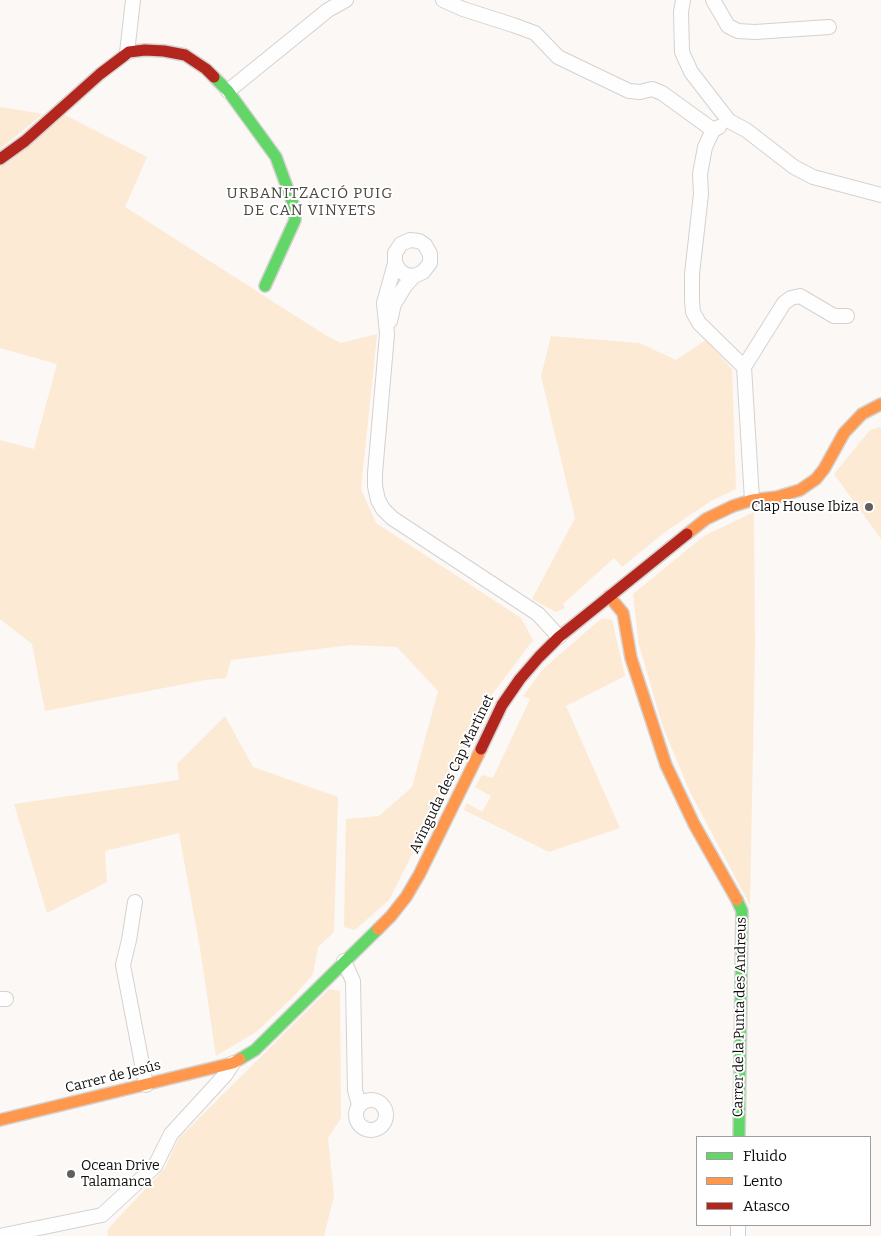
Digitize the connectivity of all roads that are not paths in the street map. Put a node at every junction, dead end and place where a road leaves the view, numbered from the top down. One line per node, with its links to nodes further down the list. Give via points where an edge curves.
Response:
1 (133, 0): 7 (street)
2 (346, 0): 8 (street, via 328,10)
3 (443, 0): 10 (street, via 535,33 558,57 629,91 652,89 662,93)
4 (683, 0): 9 (street, via 682,52 691,72)
5 (714, 0): 6 (street, via 728,26 738,31)
6 (829, 27)
7 (127, 54): 8 (street, via 145,50 185,55 206,69); 11 (street)
8 (228, 91): 15 (street, via 276,158 295,209 294,220)
9 (729, 121): 10 (street); 12 (street, via 812,177)
10 (713, 130): 18 (street, via 705,147 700,174 701,194 692,274 693,312)
11 (0, 159)
12 (881, 195)
13 (395, 263): 14 (street, via 400,271); 14 (street, via 395,253 401,244 410,240 425,245 430,263 423,272); 17 (street, via 384,302)
14 (414, 276): 17 (street, via 394,304)
15 (265, 286)
16 (847, 316): 18 (street, via 834,316 800,296 791,298 784,303)
17 (387, 334): 22 (street, via 375,473 378,500 383,509 538,614)
18 (744, 367): 20 (street)
19 (881, 404): 20 (street, Avinguda des Cap Martinet, via 862,414 844,432 816,479 800,490)
20 (752, 500): 21 (street, Avinguda des Cap Martinet, via 706,519)
21 (609, 596): 22 (street, Avinguda des Cap Martinet); 29 (street, Carrer de la Punta des Andreus, via 623,613 631,658 666,765 742,911)
22 (559, 637): 24 (street, Avinguda des Cap Martinet, via 520,679 502,705 406,897)
23 (135, 902): 26 (street, via 123,965)
24 (344, 961): 25 (street, Avinguda des Cap Martinet, via 262,1044); 27 (street, via 352,981 355,1090)
25 (233, 1063): 26 (street, Carrer de Jesús); 30 (street, via 171,1134 156,1166 102,1216)
26 (146, 1085): 28 (street, Carrer de Jesús)
27 (359, 1105)
28 (0, 1120)
29 (739, 1136)
30 (0, 1236)

